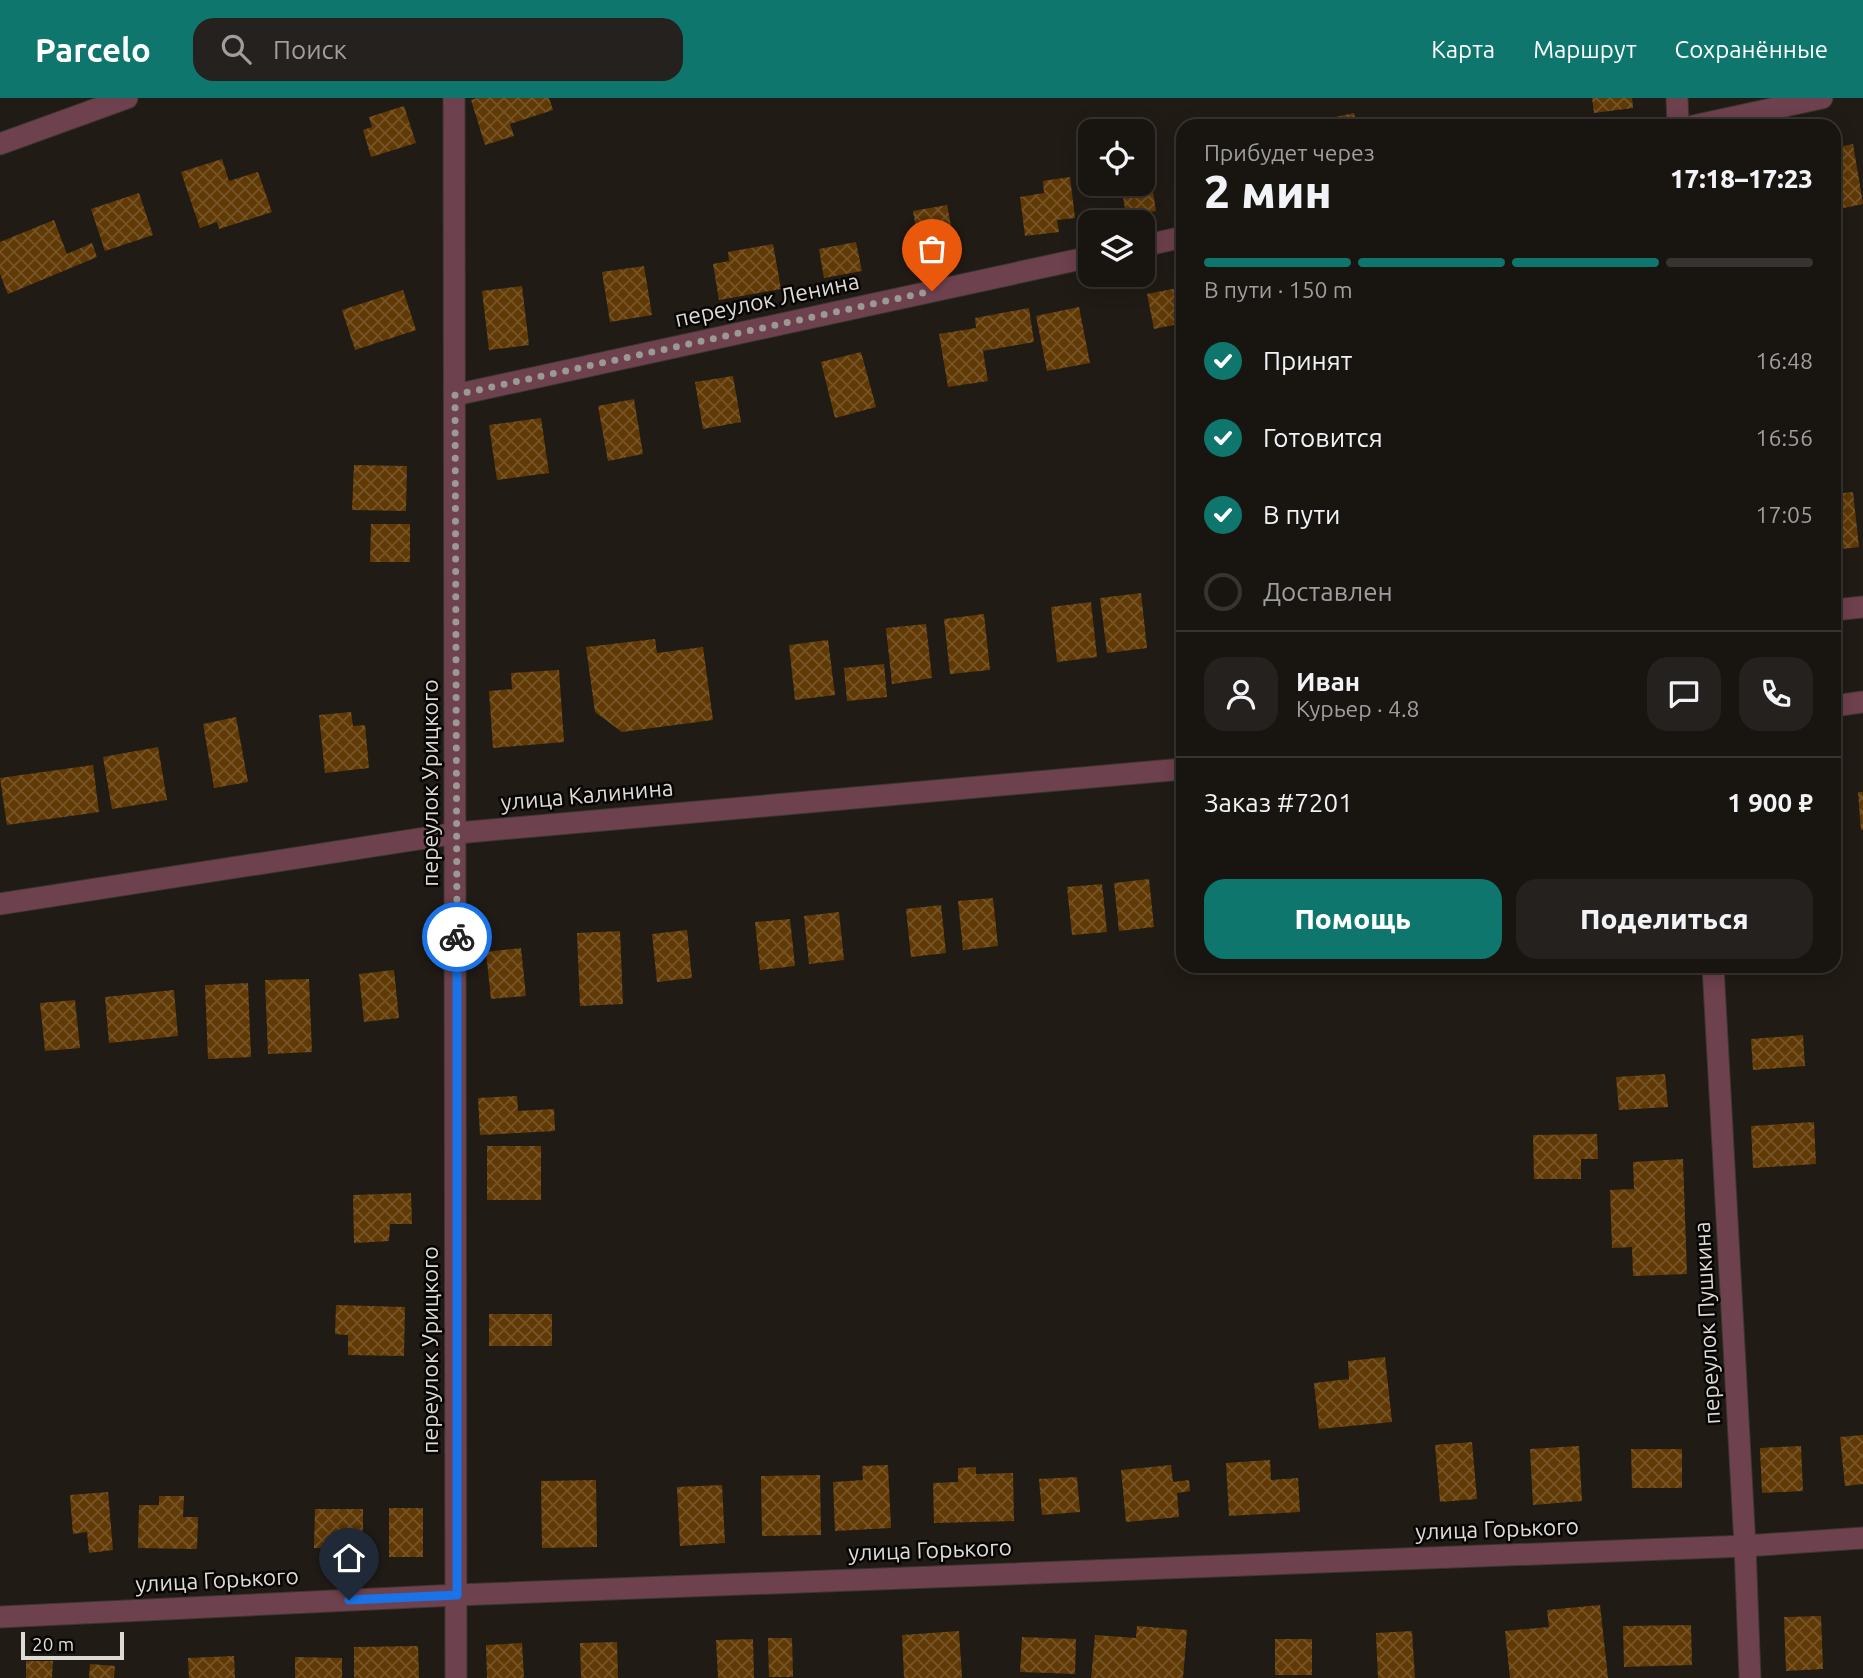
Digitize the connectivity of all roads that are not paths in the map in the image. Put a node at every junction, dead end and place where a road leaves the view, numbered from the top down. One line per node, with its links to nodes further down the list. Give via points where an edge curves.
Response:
1 (127, 98): 7 (street)
2 (454, 98): 11 (street, переулок Урицкого)
3 (1677, 98): 5 (street)
4 (1822, 98): 6 (street)
5 (1678, 119)
6 (1725, 119)
7 (0, 144)
8 (1176, 239): 9 (street)
9 (1155, 243)
10 (1078, 260): 11 (street, переулок Ленина)
11 (455, 395): 17 (street, переулок Урицкого)
12 (1863, 607): 13 (street)
13 (1841, 609)
14 (1863, 702): 15 (street)
15 (1841, 705)
16 (1176, 770): 17 (street, улица Калинина)
17 (457, 833): 18 (street, улица Калинина); 22 (street, переулок Урицкого)
18 (0, 904)
19 (1713, 973): 21 (street, переулок Пушкина)
20 (1863, 1538): 21 (street, улица Горького)
21 (1745, 1546): 22 (street, улица Горького); 25 (street, переулок Пушкина)
22 (457, 1595): 23 (street, улица Горького); 24 (street, переулок Урицкого)
23 (0, 1617)
24 (456, 1678)
25 (1750, 1678)

